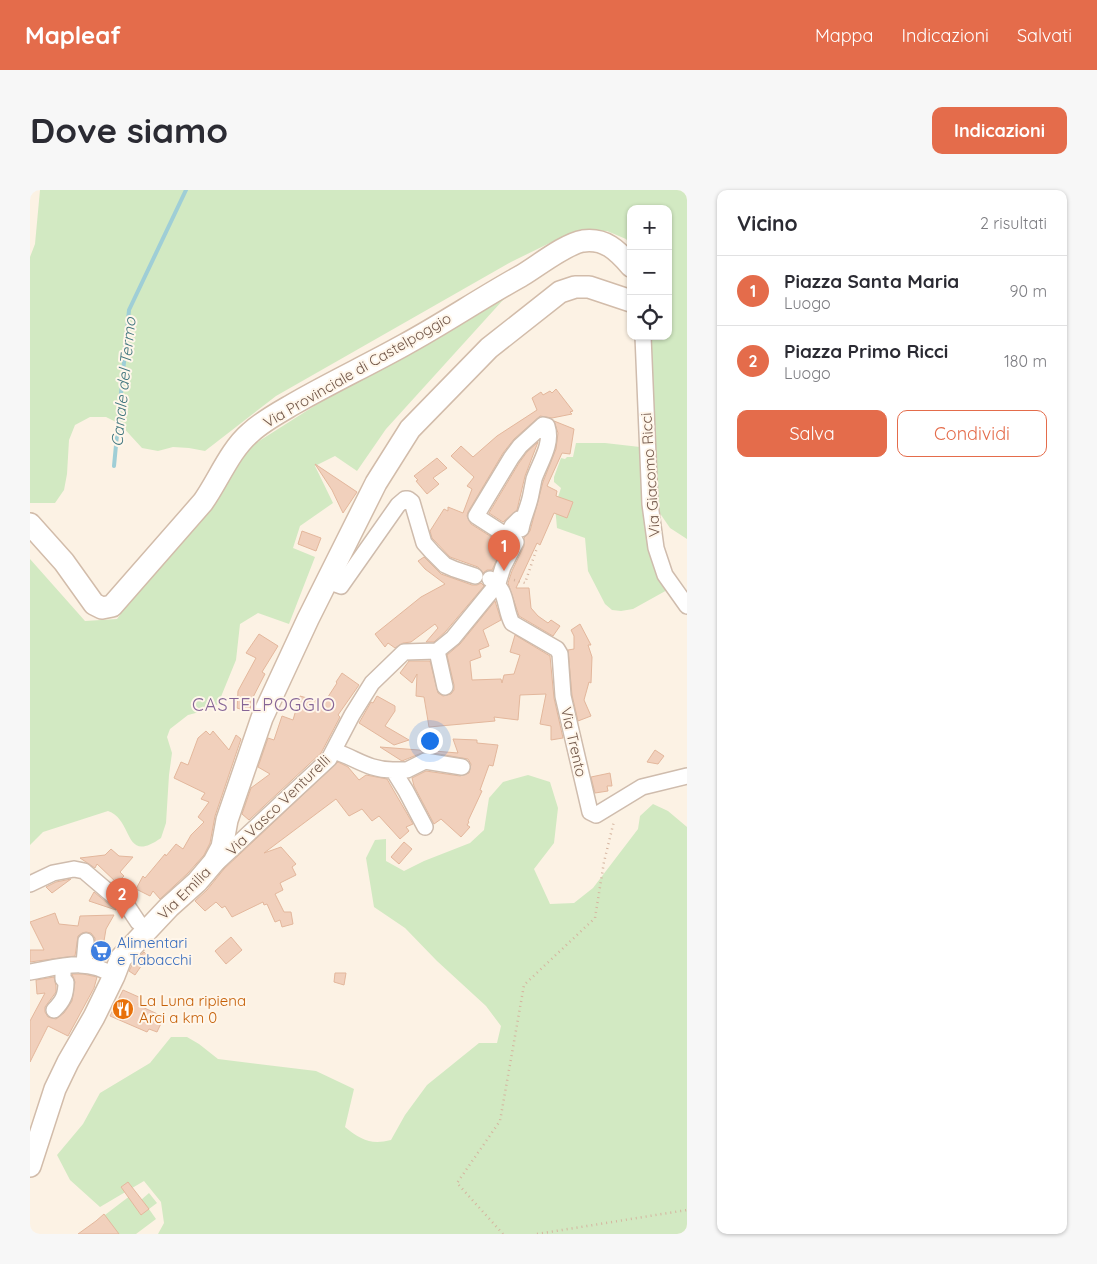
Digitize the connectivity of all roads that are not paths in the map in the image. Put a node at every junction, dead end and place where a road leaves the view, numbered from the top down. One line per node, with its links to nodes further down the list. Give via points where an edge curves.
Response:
1 (627, 261): 4 (main road, Via Provinciale di Castelpoggio, via 610,245 598,241 565,248 405,344 264,421 232,454 203,502 112,606 102,608 94,604 64,562)
2 (627, 300): 7 (main road, via 588,287 560,292 489,348 410,428 376,483)
3 (642, 340): 8 (street, Via Giacomo Ricci, via 650,504 656,548 665,574)
4 (30, 524)
5 (519, 530): 5 (street, via 545,452 550,434 548,426 543,425 520,446 476,516 507,536 519,519); 6 (street)
6 (496, 580): 7 (street, via 445,565 424,542 412,502 405,499 341,586); 9 (street, via 467,622); 14 (street, Via Trento, via 512,624 557,649 560,654 563,696 590,812 596,815 642,787)
7 (327, 581): 16 (main road, Via Emilia, via 262,718 227,820 222,847)
8 (687, 606)
9 (437, 651): 10 (street); 11 (street, Via Vasco Venturelli, via 404,652 367,691)
10 (446, 688)
11 (334, 751): 13 (street, via 367,766); 16 (street, Via Vasco Venturelli, via 322,768)
12 (462, 767): 13 (street, via 424,761 407,770)
13 (393, 770): 15 (street)
14 (687, 776)
15 (425, 826)
16 (197, 882): 18 (main road, Via Emilia)
17 (30, 884): 18 (street, via 53,873 74,869 84,871 128,907)
18 (147, 930): 23 (main road, Via Emilia, via 121,958)
19 (86, 941): 20 (street)
20 (84, 964): 21 (street); 23 (street)
21 (63, 966): 22 (street); 24 (street, via 66,993)
22 (30, 972)
23 (114, 976): 25 (main road, Via Emilia, via 53,1093)
24 (54, 1010)
25 (30, 1166)

